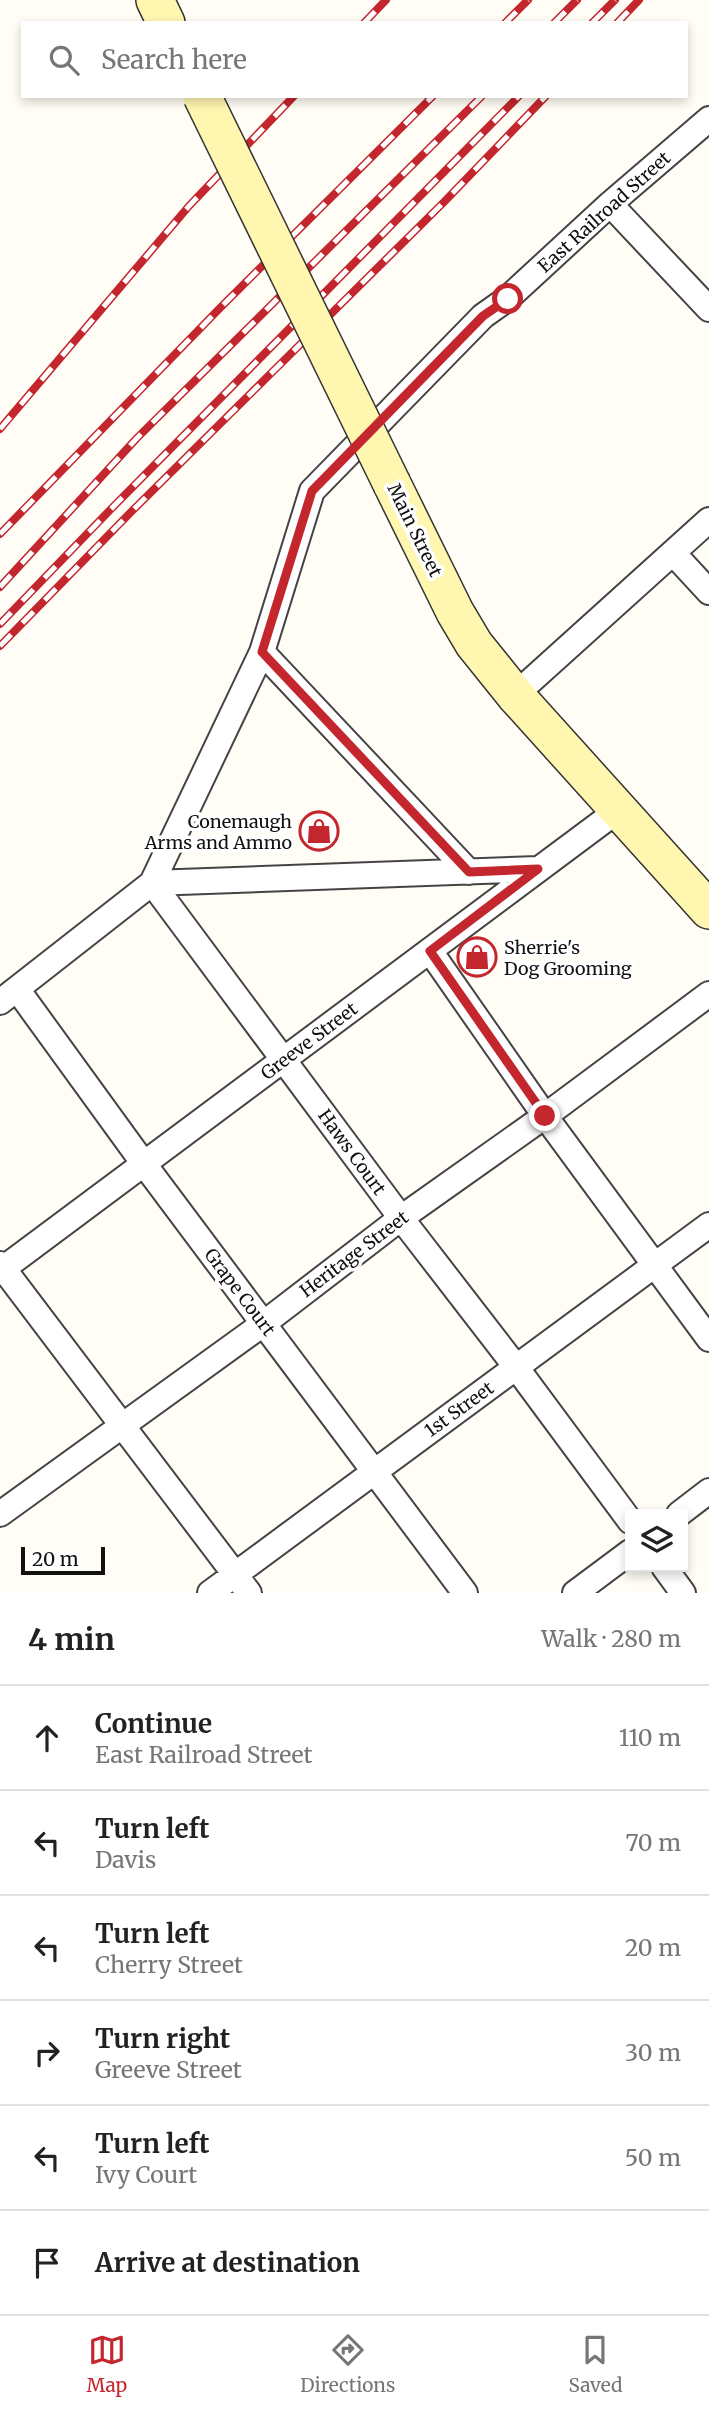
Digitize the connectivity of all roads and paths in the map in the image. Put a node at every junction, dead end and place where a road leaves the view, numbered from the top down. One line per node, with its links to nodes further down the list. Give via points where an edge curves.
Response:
1 (155, 0): 2 (main road)
2 (165, 21)
3 (203, 98): 11 (main road, Main Street, bridge, via 455,612)
4 (709, 119): 5 (street, East Railroad Street)
5 (610, 204): 6 (street); 10 (street, East Railroad Street, via 508,299 483,316 312,491)
6 (709, 309)
7 (709, 520): 8 (street)
8 (673, 553): 9 (street); 11 (street)
9 (709, 592)
10 (262, 652): 14 (street); 15 (street, East Railroad Street)
11 (515, 695): 12 (main road, Main Street)
12 (618, 811): 13 (street, Greeve Street); 16 (main road, Main Street)
13 (538, 869): 14 (street); 17 (street, Greeve Street)
14 (469, 872): 15 (street)
15 (152, 883): 19 (street, East Railroad Street); 20 (street, Haws Court)
16 (709, 910)
17 (430, 951): 20 (street, Greeve Street); 21 (street)
18 (709, 994): 21 (street, Heritage Street)
19 (8, 996): 22 (street, Grape Court)
20 (284, 1059): 22 (street, Greeve Street); 23 (street, Haws Court)
21 (545, 1116): 23 (street, Heritage Street); 25 (street)
22 (144, 1164): 26 (street, Greeve Street); 27 (street, Grape Court)
23 (401, 1218): 27 (street, Heritage Street); 29 (street, Haws Court)
24 (709, 1225): 25 (street, 1st Street)
25 (654, 1265): 28 (street); 29 (street, 1st Street)
26 (1, 1268): 30 (street)
27 (263, 1324): 30 (street, Heritage Street); 31 (street, Grape Court)
28 (709, 1339)
29 (516, 1367): 31 (street, 1st Street); 35 (street, Haws Court)
30 (121, 1425): 34 (street, Heritage Street); 38 (street)
31 (374, 1472): 38 (street, 1st Street); 40 (street, Grape Court)
32 (709, 1491): 33 (street)
33 (686, 1509)
34 (0, 1514)
35 (625, 1514)
36 (625, 1556): 41 (street)
37 (668, 1572): 42 (street)
38 (242, 1584): 39 (street, 1st Street)
39 (210, 1593)
40 (465, 1593)
41 (575, 1593)
42 (683, 1593)

